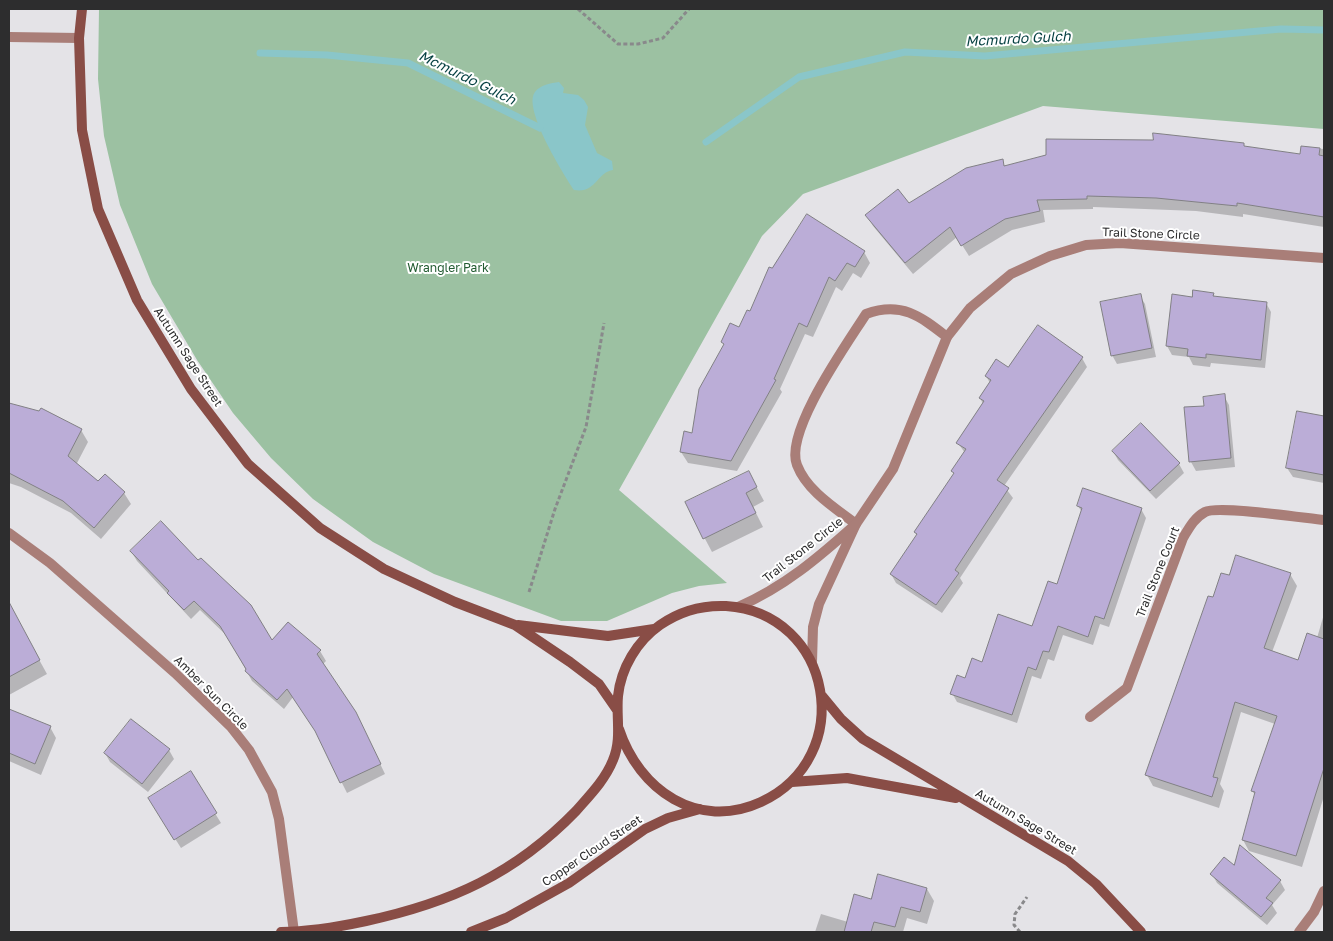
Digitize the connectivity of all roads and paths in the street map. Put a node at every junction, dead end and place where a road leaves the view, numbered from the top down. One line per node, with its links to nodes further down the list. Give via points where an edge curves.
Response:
1 (82, 9): 5 (street, Autumn Sage Street)
2 (578, 9): 3 (path, via 618,44 638,44 663,38)
3 (689, 9)
4 (9, 37): 5 (street)
5 (79, 38): 14 (street, Autumn Sage Street, via 82,130 98,208 137,300 196,396 248,464 320,528 384,569)
6 (1324, 258): 8 (street, Trail Stone Circle, via 1120,243 1086,245 1050,256 1011,274 970,308)
7 (604, 323): 12 (path, via 586,427 555,509)
8 (947, 337): 10 (street, Trail Stone Circle, via 893,469); 10 (street, via 917,316 895,307 866,314 824,381 798,432 794,451 796,464 804,477 822,499)
9 (1324, 520): 19 (street, Trail Stone Court, via 1207,511 1191,524 1127,688)
10 (856, 524): 13 (street, Trail Stone Circle, via 794,577); 16 (street, Trail Stone Circle, via 819,604 813,627)
11 (9, 533): 27 (street, Amber Sun Circle, via 50,563 175,673 249,750 272,792 279,819)
12 (529, 592)
13 (738, 607): 15 (street, via 693,609); 16 (street, via 781,626)
14 (515, 625): 15 (street, Autumn Sage Street, via 608,636); 18 (street, Autumn Sage Street, via 593,679)
15 (654, 629): 18 (street, via 626,666 619,687)
16 (812, 662): 17 (street)
17 (822, 696): 21 (street, via 817,742 807,763); 22 (street, Autumn Sage Street, via 863,739)
18 (617, 710): 20 (street)
19 (1090, 717)
20 (619, 729): 23 (street, via 635,765 648,781 664,794); 27 (street, via 617,749 602,782 555,833 493,877 455,896 410,912)
21 (792, 782): 22 (street, Autumn Sage Street, via 847,778); 23 (street, via 759,803 730,810)
22 (961, 799): 30 (street, Autumn Sage Street, via 994,815 1068,861 1096,884)
23 (701, 809): 28 (street, Copper Cloud Street, via 644,829 569,883 506,918)
24 (1324, 891): 31 (street)
25 (1027, 897): 29 (path, via 1015,914 1014,926)
26 (281, 932): 27 (street)
27 (294, 932)
28 (471, 932)
29 (1020, 932)
30 (1140, 932)
31 (1299, 932)

